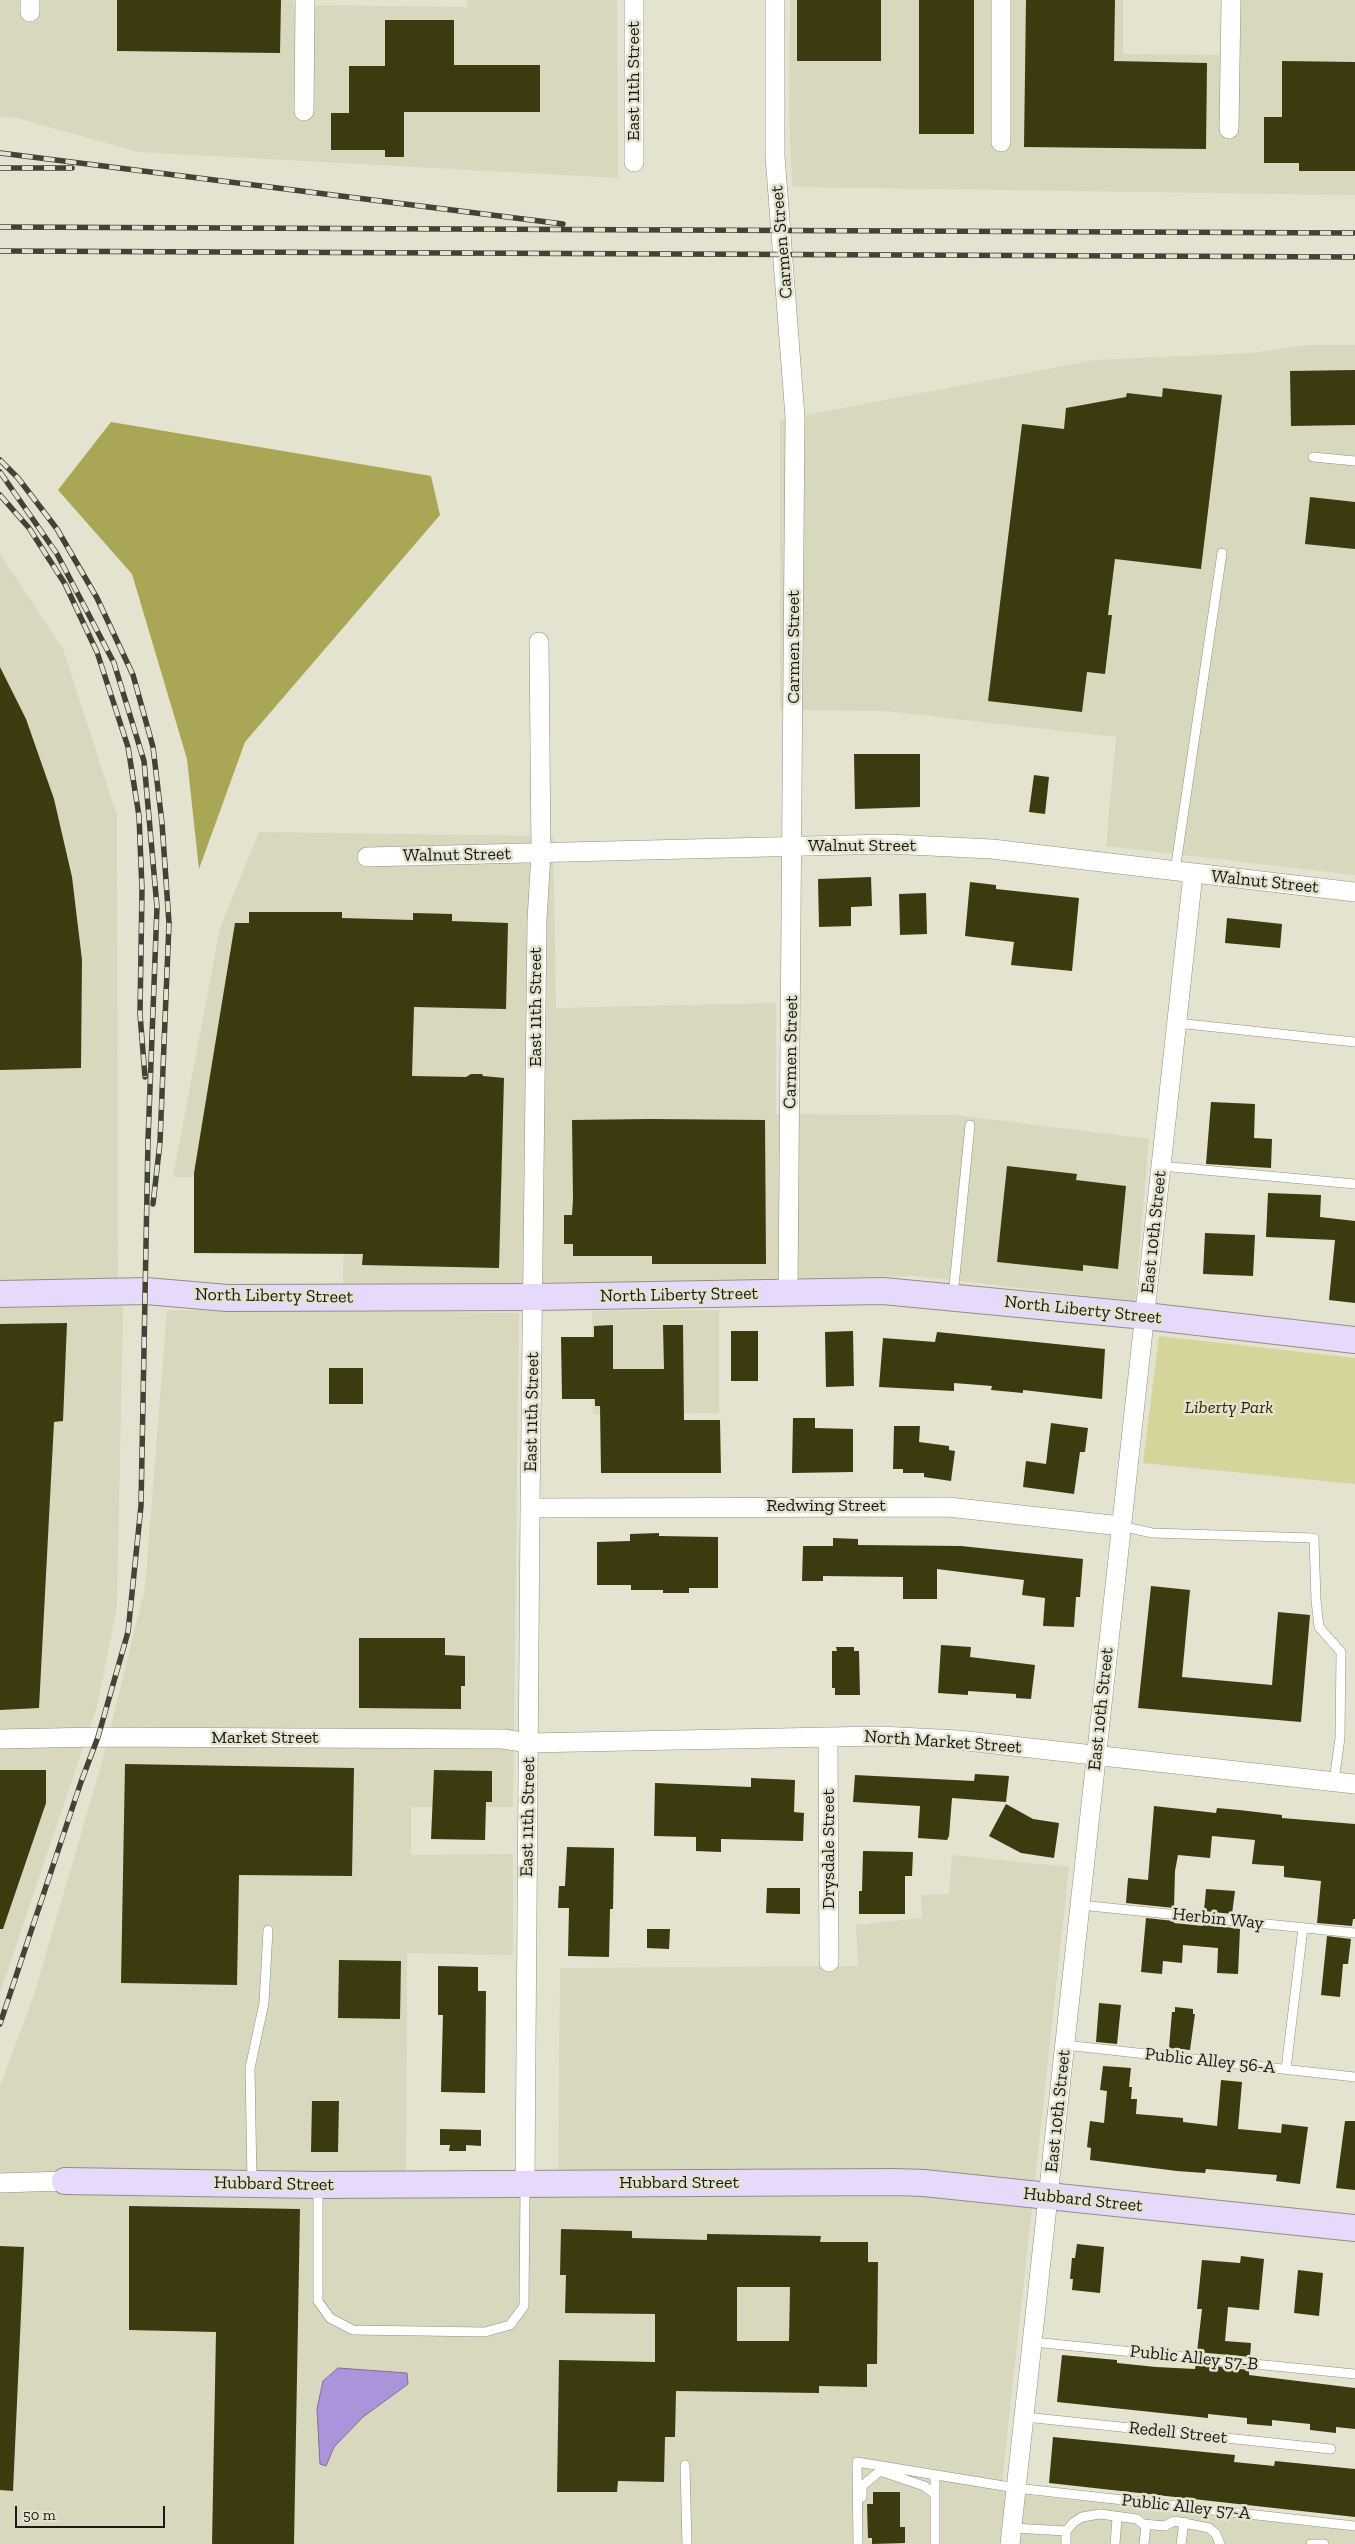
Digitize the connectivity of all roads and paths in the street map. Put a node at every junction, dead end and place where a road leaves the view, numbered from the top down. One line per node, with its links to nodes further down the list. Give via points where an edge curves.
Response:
1 (305, 0): 6 (street)
2 (634, 0): 9 (street, East 11th Street)
3 (775, 0): 14 (street, Carmen Street, via 775,156 795,417)
4 (1001, 0): 8 (street)
5 (1231, 0): 7 (street)
6 (304, 111)
7 (1229, 129)
8 (1001, 142)
9 (634, 162)
10 (1313, 457): 11 (lane)
11 (1355, 461)
12 (1222, 553): 17 (lane)
13 (539, 642): 15 (street, East 11th Street)
14 (793, 846): 15 (street, Walnut Street); 17 (street, Walnut Street, via 888,844 992,849); 25 (street, Carmen Street)
15 (541, 853): 16 (street, Walnut Street); 27 (street, East 11th Street, via 537,920)
16 (367, 857)
17 (1184, 873): 18 (street, Walnut Street); 19 (street, East 10th Street)
18 (1355, 892)
19 (1177, 1023): 20 (lane); 22 (street, East 10th Street)
20 (1355, 1042)
21 (970, 1125): 26 (lane)
22 (1161, 1166): 23 (lane); 28 (street, East 10th Street)
23 (1355, 1184)
24 (0, 1294): 27 (street, North Liberty Street, via 146,1291 227,1298)
25 (788, 1294): 26 (street, North Liberty Street, via 883,1291); 27 (street, North Liberty Street)
26 (953, 1296): 28 (street, North Liberty Street)
27 (534, 1297): 30 (street, East 11th Street)
28 (1145, 1316): 29 (street, North Liberty Street); 31 (street, East 10th Street)
29 (1355, 1340)
30 (530, 1508): 31 (street, Redwing Street, via 948,1507); 34 (street, East 11th Street)
31 (1121, 1526): 35 (street, East 10th Street); 36 (lane, via 1152,1533 1314,1538 1319,1627 1341,1652 1340,1738)
32 (828, 1737): 34 (street, North Market Street); 35 (street, North Market Street, via 958,1740); 42 (street, Drysdale Street)
33 (0, 1739): 34 (street, Market Street, via 503,1739)
34 (529, 1743): 48 (street, East 11th Street)
35 (1096, 1755): 36 (street, North Market Street); 38 (street, East 10th Street)
36 (1334, 1782): 37 (street, North Market Street)
37 (1355, 1784)
38 (1080, 1904): 39 (lane, Herbin Way); 43 (street, East 10th Street)
39 (1303, 1928): 41 (lane, Herbin Way); 44 (lane)
40 (268, 1930): 49 (lane, via 264,2003 250,2068)
41 (1355, 1933)
42 (829, 1962)
43 (1065, 2045): 44 (lane, Public Alley 56-A); 51 (street, East 10th Street)
44 (1286, 2069): 45 (lane, Public Alley 56-A)
45 (1355, 2076)
46 (65, 2181): 47 (street, Hubbard Street); 49 (street, Hubbard Street)
47 (0, 2183)
48 (525, 2183): 50 (street, Hubbard Street); 50 (lane, via 524,2306 510,2325 485,2332 353,2330 330,2318 318,2301); 51 (street, Hubbard Street, via 894,2182)
49 (252, 2184): 50 (street, Hubbard Street)
50 (318, 2185)
51 (1049, 2197): 52 (street, Hubbard Street); 53 (street, East 10th Street)
52 (1355, 2228)
53 (1033, 2342): 54 (lane, Public Alley 57-B); 55 (street, East 10th Street)
54 (1355, 2374)
55 (1025, 2417): 56 (lane, Redell Street); 59 (street, East 10th Street)
56 (1331, 2449)
57 (685, 2465): 67 (lane)
58 (935, 2475): 59 (lane, Public Alley 57-A); 60 (lane); 68 (lane, Public Alley 57-A, via 856,2462)
59 (1016, 2488): 64 (lane, Public Alley 57-A); 66 (street, East 10th Street)
60 (935, 2494): 69 (lane, via 924,2486 880,2470 862,2486); 70 (lane)
61 (1117, 2518): 63 (lane, via 1137,2519); 65 (lane, via 1087,2515); 72 (lane)
62 (1184, 2522): 63 (lane, via 1174,2521 1165,2526); 74 (lane); 75 (lane, via 1209,2528)
63 (1146, 2524): 73 (lane)
64 (1355, 2526)
65 (1066, 2531): 66 (lane); 71 (lane)
66 (1011, 2536)
67 (687, 2544)
68 (858, 2544)
69 (862, 2544)
70 (935, 2544)
71 (1066, 2544)
72 (1115, 2544)
73 (1144, 2544)
74 (1181, 2544)
75 (1220, 2544)
76 (1310, 2544): 77 (lane)
77 (1324, 2544)

